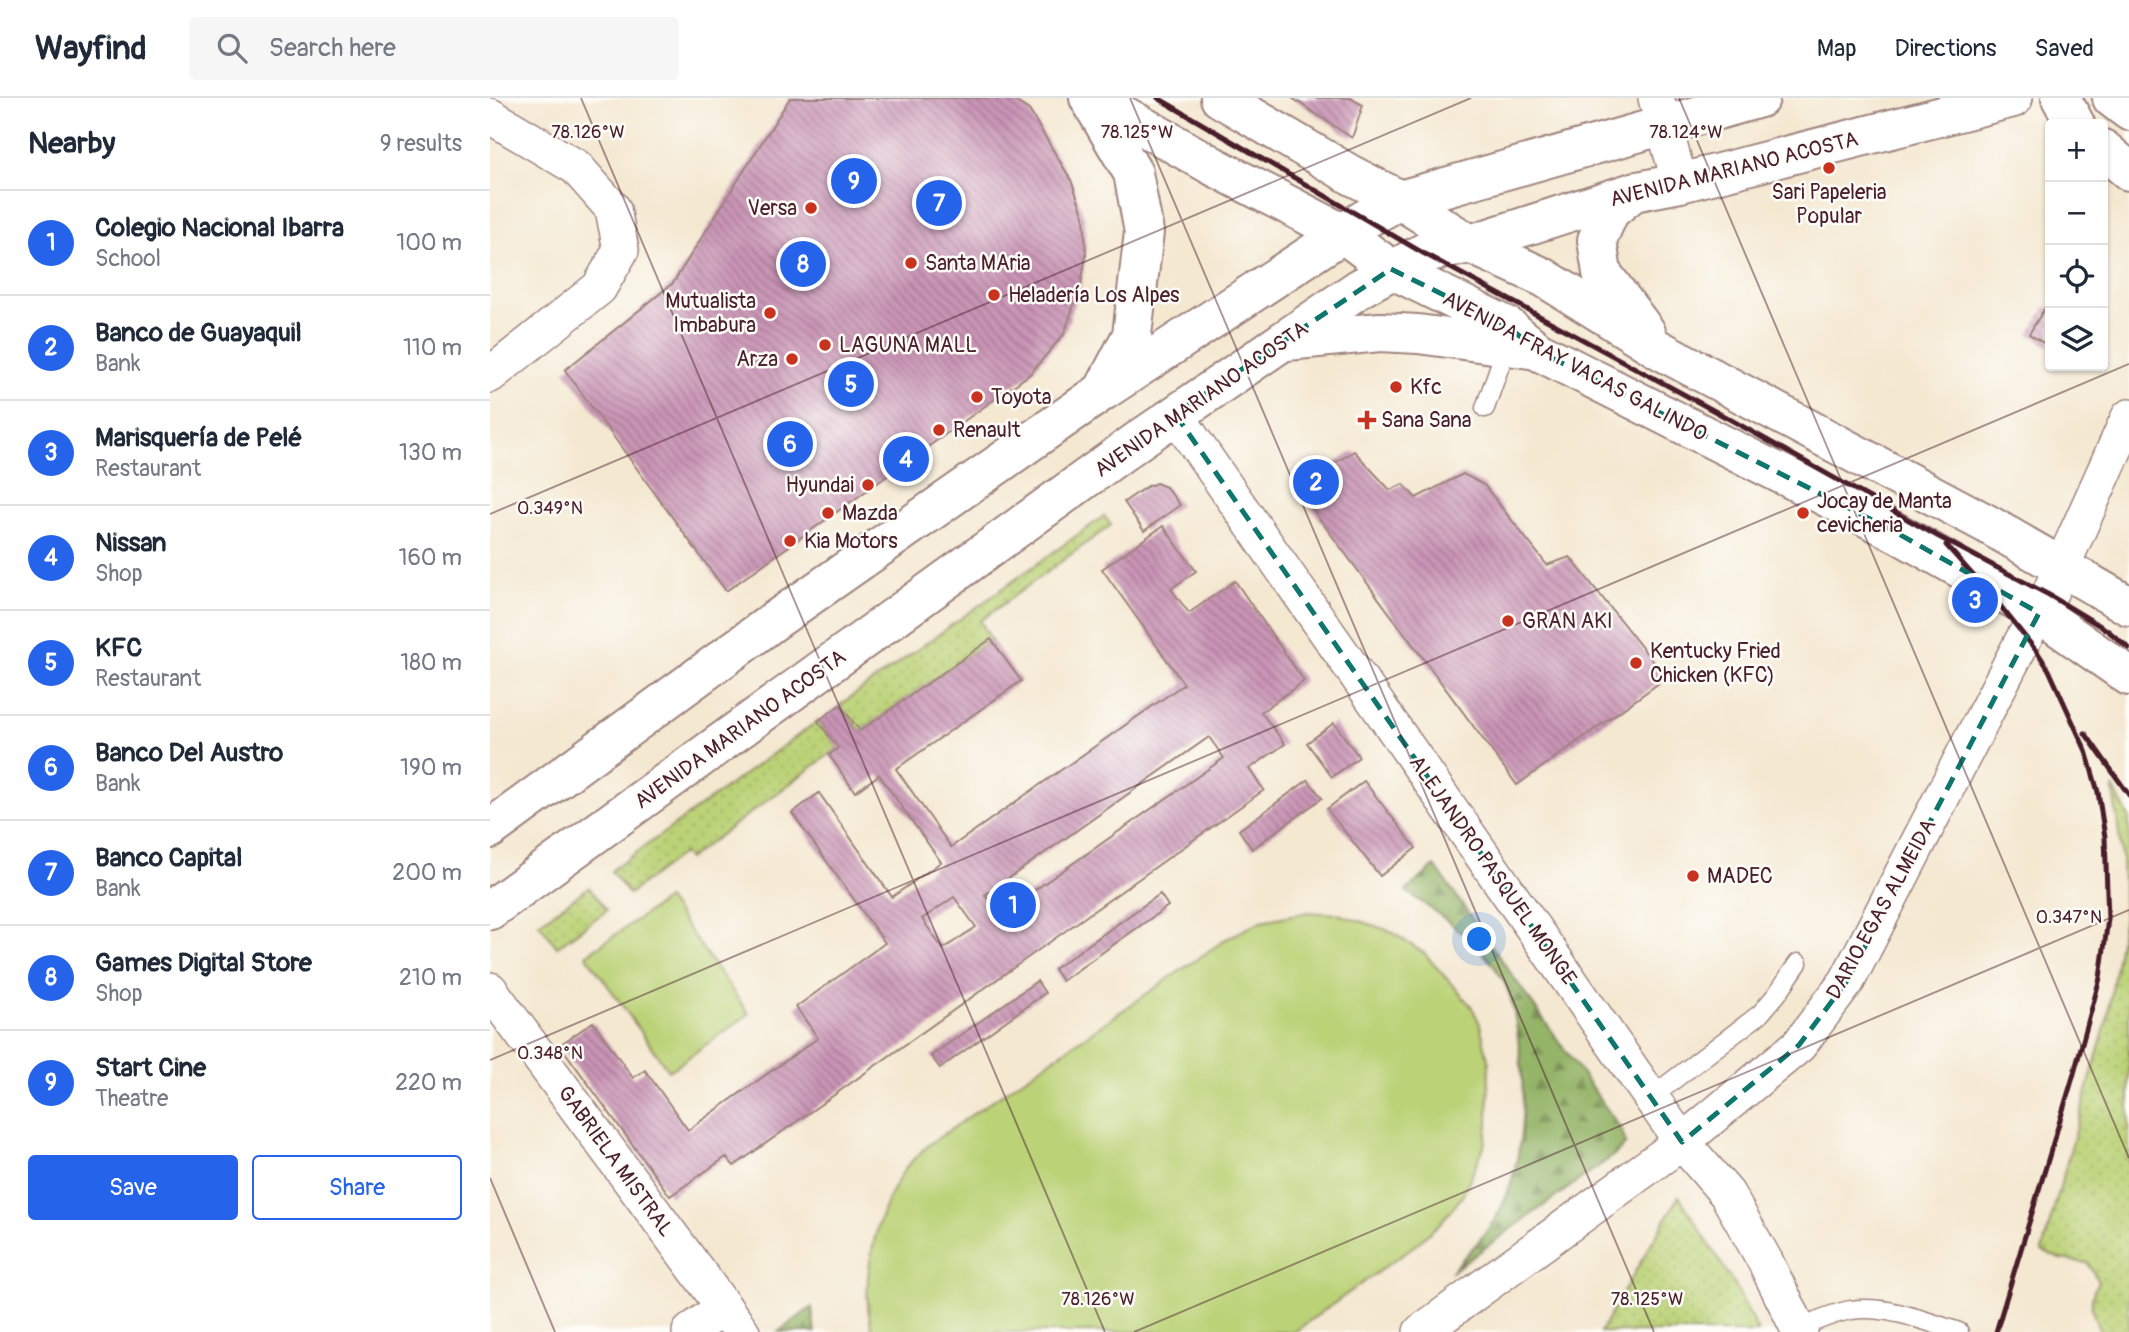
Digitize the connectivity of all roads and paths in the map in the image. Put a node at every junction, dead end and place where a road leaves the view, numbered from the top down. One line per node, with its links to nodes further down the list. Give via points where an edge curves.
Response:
1 (1091, 98): 16 (main road, AVENIDA FRAY VACAS GALINDO); 23 (main road, via 1133,173 1144,232 1132,335)
2 (1220, 98): 15 (main road)
3 (1760, 98): 8 (main road)
4 (2013, 98): 13 (main road, AVENIDA MARIANO ACOSTA)
5 (2061, 98): 10 (main road)
6 (2112, 98): 7 (main road)
7 (2129, 111)
8 (1660, 112): 13 (street); 15 (main road)
9 (490, 116): 22 (street, via 576,167 612,209 621,250 599,288)
10 (2072, 119)
11 (2108, 153): 12 (main road)
12 (2129, 171)
13 (1680, 183): 14 (main road, AVENIDA MARIANO ACOSTA)
14 (1633, 192): 17 (main road, AVENIDA MARIANO ACOSTA); 21 (main road, via 1609,211 1597,240 1602,273)
15 (1400, 200): 16 (main road); 17 (main road)
16 (1342, 233): 18 (main road, AVENIDA FRAY VACAS GALINDO); 23 (main road)
17 (1470, 244): 18 (main road, AVENIDA MARIANO ACOSTA, via 1423,253); 21 (main road, via 1543,277)
18 (1391, 269): 19 (main road, AVENIDA MARIANO ACOSTA); 20 (main road, AVENIDA FRAY VACAS GALINDO, via 1507,326)
19 (1285, 341): 20 (main road, via 1380,332); 25 (main road, AVENIDA MARIANO ACOSTA)
20 (1522, 348): 24 (lane); 29 (main road, AVENIDA FRAY VACAS GALINDO, via 1889,529)
21 (1660, 350): 27 (main road, via 1987,524)
22 (490, 375)
23 (1103, 391): 31 (main road, via 763,629)
24 (1485, 408)
25 (1175, 414): 32 (main road, AVENIDA MARIANO ACOSTA); 35 (street, ALEJANDRO PASQUEL MONGE)
26 (2129, 417): 27 (street, DARIO EGAS ALMEIDA)
27 (2060, 568): 28 (main road); 29 (street, DARIO EGAS ALMEIDA)
28 (2129, 606)
29 (2039, 613): 30 (main road, AVENIDA FRAY VACAS GALINDO); 36 (street, DARIO EGAS ALMEIDA, via 1847,981 1800,1045)
30 (2129, 676)
31 (490, 829)
32 (490, 910)
33 (1798, 963): 35 (lane, via 1760,1013)
34 (490, 990): 37 (street, GABRIELA MISTRAL)
35 (1651, 1097): 36 (street, ALEJANDRO PASQUEL MONGE)
36 (1682, 1142): 38 (street, ALEJANDRO PASQUEL MONGE, via 1727,1194); 40 (street, DARIO EGAS ALMEIDA)
37 (733, 1320): 39 (street)
38 (1800, 1330): 41 (lane, via 1839,1313 1867,1309 1903,1314)
39 (694, 1331)
40 (1421, 1332)
41 (1958, 1332)

